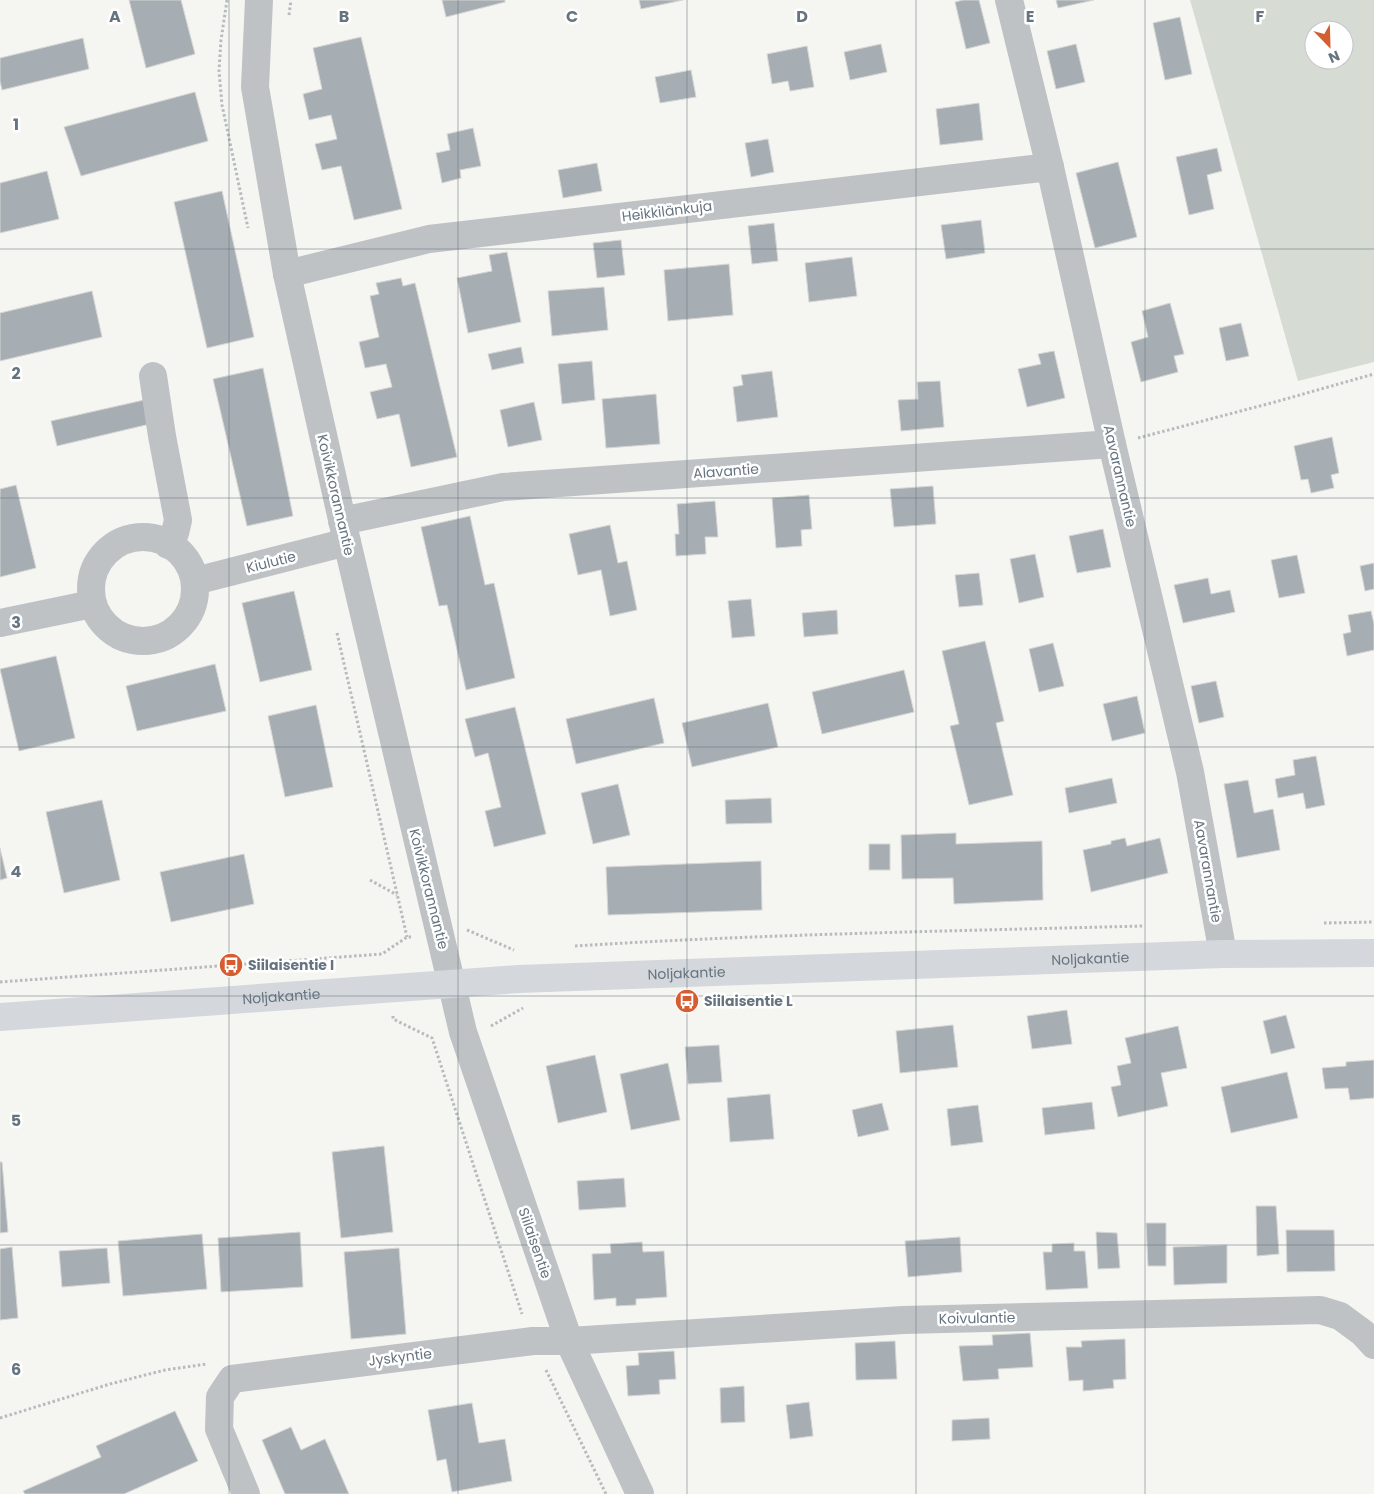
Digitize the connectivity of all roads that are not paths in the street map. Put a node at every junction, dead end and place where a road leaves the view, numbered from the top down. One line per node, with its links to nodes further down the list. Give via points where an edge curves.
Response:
1 (259, 0): 4 (street, Koivikkorannantie, via 255,87)
2 (1009, 0): 3 (street, Aavarannantie)
3 (1050, 167): 4 (street, Heikkilänkuja, via 430,239); 6 (street, Aavarannantie)
4 (287, 274): 7 (street, Koivikkorannantie)
5 (153, 376): 8 (street, via 178,520)
6 (1112, 444): 7 (street, Alavantie, via 503,487); 13 (street, Aavarannantie, via 1190,772)
7 (344, 532): 9 (street, Kiulutie); 14 (street, Koivikkorannantie)
8 (168, 545): 9 (street, via 184,558); 10 (street, via 145,537 127,540 110,548 93,573 90,588)
9 (195, 581): 10 (street, via 192,607 183,622 168,635 150,641 129,640 112,632 99,619)
10 (92, 604): 11 (street)
11 (0, 623)
12 (1374, 953): 13 (main road, Noljakantie)
13 (1223, 954): 14 (main road, Noljakantie)
14 (453, 984): 15 (main road, Noljakantie); 16 (street, Siilaisentie, via 463,1032)
15 (0, 1017)
16 (569, 1341): 17 (street, Koivulantie, via 903,1320 1320,1310 1340,1316); 18 (street, Jyskyntie, via 533,1341 232,1379 220,1397 219,1429); 19 (street, Siilaisentie)
17 (1374, 1345)
18 (246, 1494)
19 (640, 1494)

